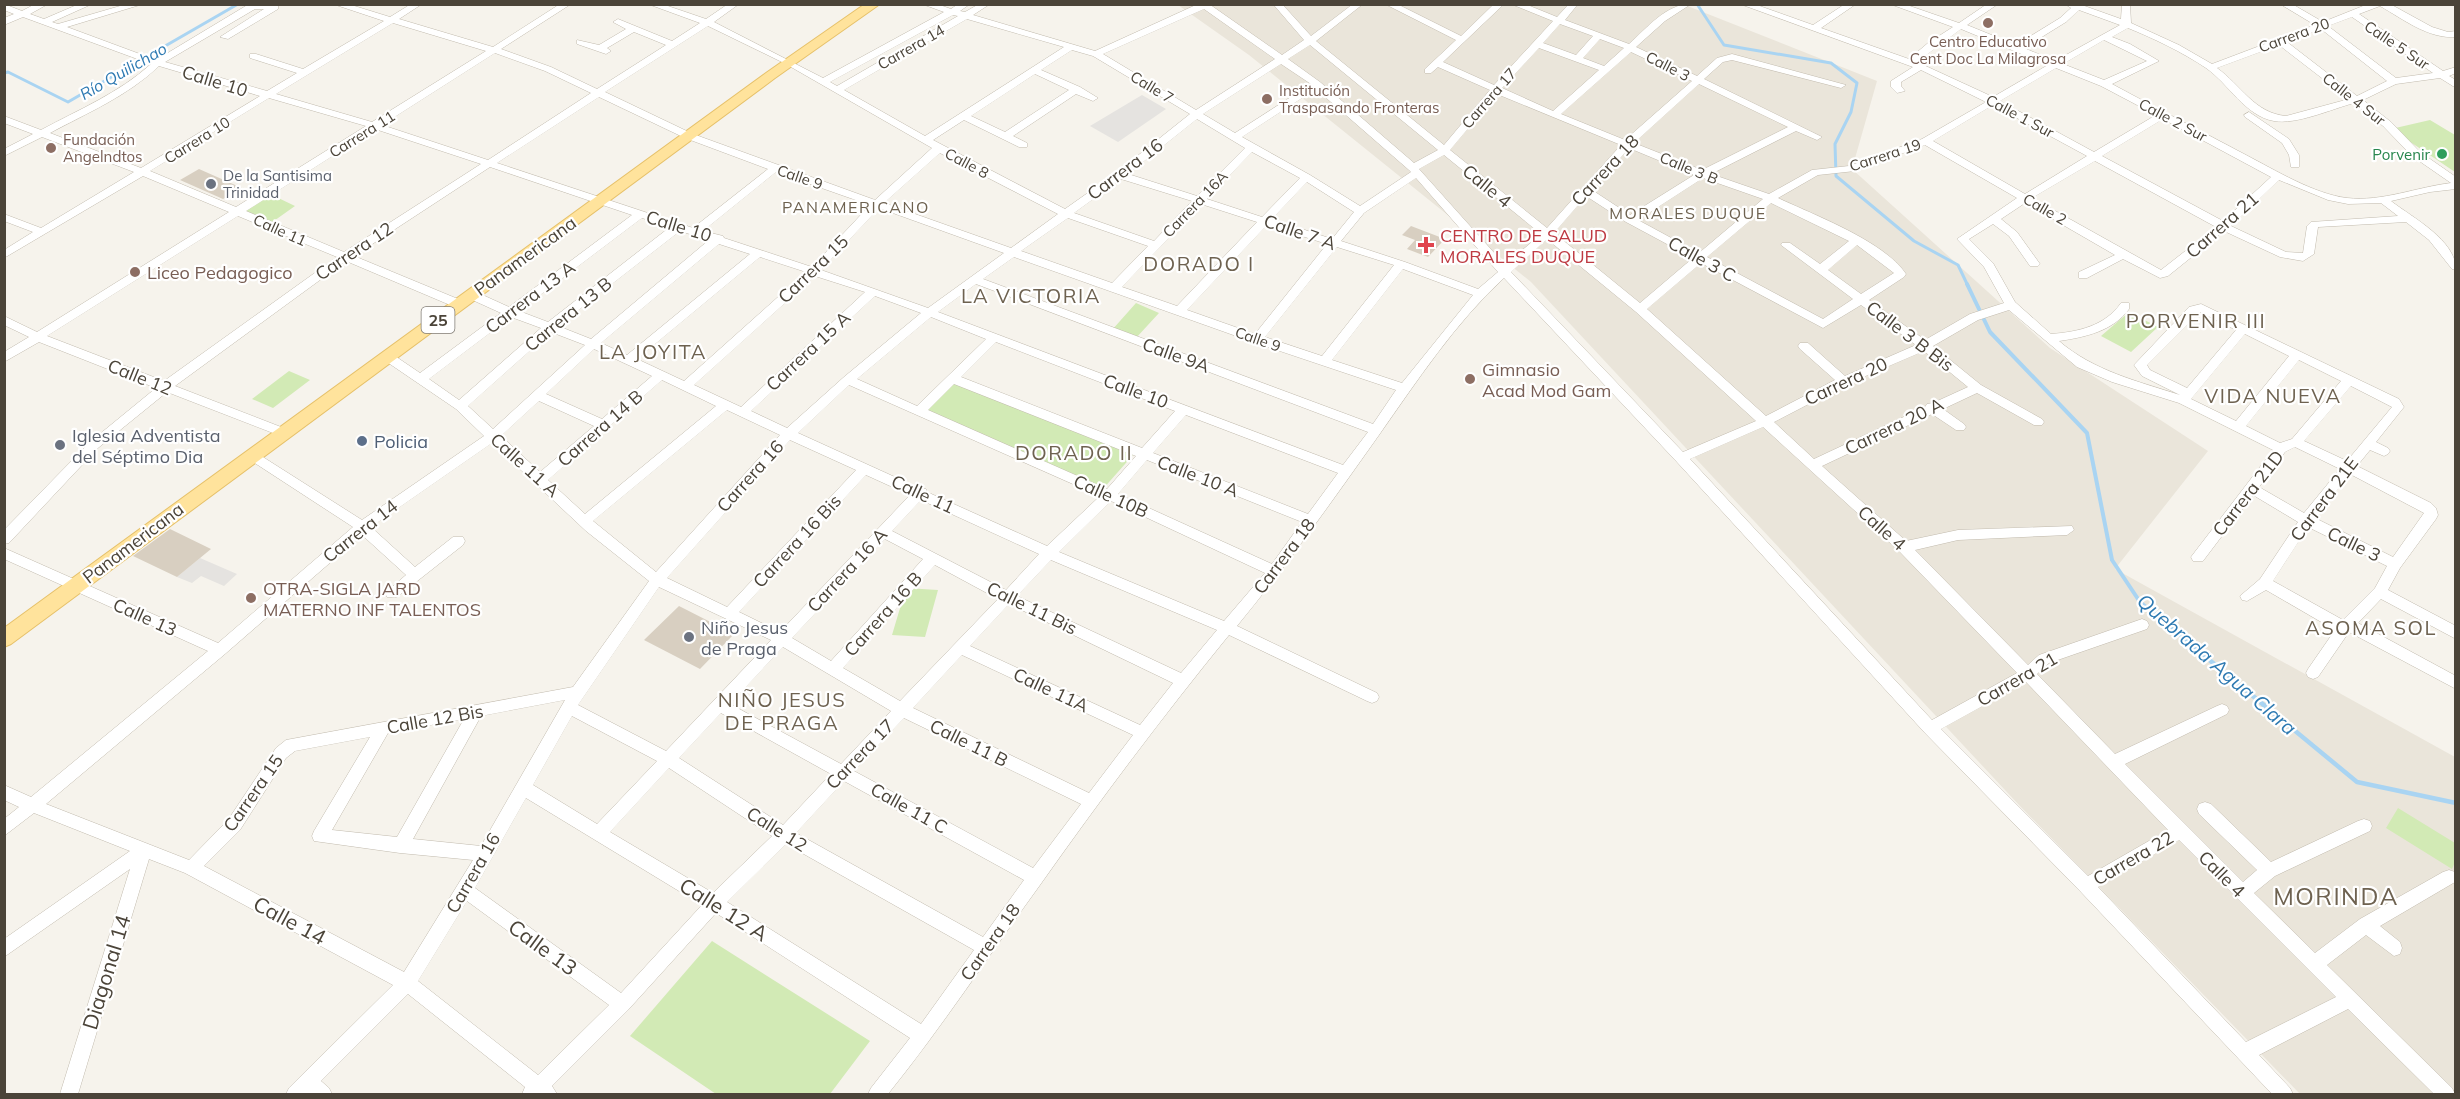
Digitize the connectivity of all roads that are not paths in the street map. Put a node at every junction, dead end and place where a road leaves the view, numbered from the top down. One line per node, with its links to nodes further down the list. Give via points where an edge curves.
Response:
1 (44, 4): 34 (street)
2 (88, 4): 39 (street)
3 (139, 4): 44 (street)
4 (337, 4): 37 (street, Calle 9)
5 (418, 4): 37 (street, Carrera 10)
6 (567, 4): 62 (street, Carrera 11)
7 (652, 4): 42 (street, Calle 8)
8 (735, 4): 42 (street, Carrera 12)
9 (867, 4): 67 (main road, Panamericana / 25)
10 (874, 4): 67 (main road, Panamericana / 25)
11 (926, 4): 33 (street, Calle 7)
12 (966, 4): 33 (street, Carrera 14)
13 (986, 4): 36 (street, Carrera 14)
14 (1277, 4): 55 (street, Calle 4)
15 (1389, 4): 53 (street)
16 (1500, 4): 53 (street)
17 (1515, 4): 38 (street, Calle 3)
18 (1574, 4): 38 (street, Carrera 17)
19 (1744, 4): 48 (street, Calle 1 Sur)
20 (1852, 4): 48 (street)
21 (1894, 4): 46 (street, Calle 2 Sur)
22 (1994, 4): 46 (street)
23 (2126, 4): 45 (street)
24 (2284, 4): 43 (street)
25 (2378, 4): 35 (street, Carrera 20)
26 (2383, 4): 49 (street, via 2441,35)
27 (1203, 5): 63 (street); 65 (street)
28 (1686, 5): 59 (street)
29 (277, 6): 51 (street); 68 (street, via 253,6)
30 (1355, 6): 55 (street, Carrera 16)
31 (2073, 6): 45 (street); 61 (street, via 2063,20)
32 (4, 7): 34 (street, Calle 10)
33 (952, 12): 36 (street, Calle 7); 82 (street, Carrera 14)
34 (25, 13): 39 (street, Calle 10); 40 (street)
35 (2353, 14): 43 (street, Carrera 20); 79 (street, Calle 5 Sur)
36 (965, 16): 60 (street, Calle 7); 89 (street, Carrera 14)
37 (393, 20): 62 (street, Calle 9); 78 (street, Carrera 10)
38 (1559, 20): 50 (street, Calle 3); 57 (street, Carrera 17)
39 (46, 21): 44 (street, Calle 10)
40 (4, 22)
41 (618, 22): 47 (street)
42 (709, 23): 58 (street, Carrera 12); 67 (street, Calle 8)
43 (2320, 24): 54 (street, Carrera 20); 81 (street)
44 (61, 26): 68 (street, Calle 10)
45 (2126, 26): 52 (street, Carrera 19); 73 (street, via 2163,40)
46 (1963, 27): 61 (street, Calle 2 Sur); 69 (street)
47 (633, 28): 56 (street, via 603,50); 58 (street)
48 (1815, 28): 69 (street, Calle 1 Sur)
49 (2456, 33)
50 (1599, 35): 59 (street, Calle 3); 66 (street)
51 (225, 37)
52 (2104, 37): 71 (street, Carrera 19); 84 (street, via 2154,61)
53 (1460, 39): 70 (street)
54 (2279, 40): 73 (street, Carrera 20); 95 (street, Calle 4 Sur)
55 (1310, 41): 65 (street, Carrera 16); 115 (street, Calle 4)
56 (580, 42)
57 (1538, 44): 66 (street); 88 (street, Carrera 17)
58 (674, 45): 91 (street, Carrera 12)
59 (1629, 46): 74 (street); 80 (street, Calle 3)
60 (1069, 48): 63 (street, Calle 7); 75 (street)
61 (2016, 49): 71 (street, Calle 2 Sur)
62 (494, 50): 91 (street, Calle 9); 102 (street, Carrera 11)
63 (1096, 54): 97 (street, Calle 7)
64 (253, 56): 78 (street)
65 (1282, 58): 83 (street); 97 (street, Carrera 16)
66 (1578, 58): 74 (street)
67 (786, 61): 82 (street, Calle 8); 105 (main road, Panamericana / 25)
68 (154, 62): 92 (street, Calle 10); 104 (street, via 142,77 118,93)
69 (1911, 62): 72 (street, Calle 1 Sur)
70 (1436, 63): 77 (street); 88 (street, Calle 3 B)
71 (2055, 64): 84 (street, Calle 2 Sur); 96 (street, Carrera 19)
72 (1921, 66): 90 (street, via 1896,81); 96 (street, Calle 1 Sur)
73 (2211, 67): 93 (street)
74 (1604, 69): 98 (street)
75 (1034, 70): 87 (street); 99 (street)
76 (2456, 70): 79 (street)
77 (1428, 71)
78 (305, 73): 92 (street, Carrera 10)
79 (2440, 75): 81 (street); 85 (street, Calle 5 Sur)
80 (1697, 81): 86 (street, Carrera 18, via 1720,60 1732,57); 103 (street, Calle 3); 111 (street, Carrera 18)
81 (2394, 81): 95 (street)
82 (823, 82): 89 (street, Calle 8)
83 (1317, 84): 107 (street); 121 (street)
84 (2104, 84): 100 (street, Calle 2 Sur)
85 (2456, 84)
86 (1841, 85)
87 (1077, 89): 94 (street); 106 (street)
88 (1496, 89): 98 (street, Calle 3 B); 115 (street, Carrera 17)
89 (836, 90): 109 (street, Calle 8)
90 (1900, 91)
91 (600, 92): 105 (street, Calle 9); 118 (street, Carrera 12)
92 (267, 96): 102 (street, Calle 10); 122 (street, Carrera 10)
93 (2243, 97): 95 (street, via 2253,108 2274,119); 119 (street, via 2250,117 2282,138 2295,153)
94 (1093, 98)
95 (2356, 100): 127 (street, Calle 4 Sur)
96 (1992, 101): 110 (street, Carrera 19); 117 (street, Calle 1 Sur)
97 (1196, 114): 107 (street, Calle 7); 124 (street, Carrera 16)
98 (1554, 115): 111 (street, Calle 3 B)
99 (964, 116): 106 (street); 109 (street)
100 (2163, 116): 117 (street); 125 (street, Calle 2 Sur)
101 (4, 119): 104 (street, Calle 11)
102 (376, 126): 118 (street, Calle 10); 135 (street, Carrera 11)
103 (1795, 127): 108 (street, Calle 3); 123 (street)
104 (43, 132): 116 (street); 122 (street, Calle 11)
105 (686, 134): 120 (street, Calle 9); 132 (main road, Panamericana / 25)
106 (1005, 137): 112 (street)
107 (1234, 137): 113 (street, Calle 7)
108 (1817, 137)
109 (926, 140): 114 (street, Calle 8)
110 (1926, 141): 129 (street, Carrera 19, via 1851,169 1816,172); 130 (street, Calle 2)
111 (1628, 143): 123 (street, Calle 3 B); 128 (street, Carrera 18)
112 (1023, 145)
113 (1251, 147): 126 (street, Calle 7); 131 (street, Carrera 16A)
114 (939, 148): 134 (street, Carrera 15); 137 (street, Calle 8)
115 (1444, 151): 121 (street, Carrera 17); 148 (street, Calle 4)
116 (4, 153)
117 (2096, 156): 130 (street); 145 (street, Calle 1 Sur)
118 (488, 162): 132 (street, Calle 10); 158 (street, Carrera 12)
119 (2295, 165)
120 (775, 168): 134 (street, Calle 9); 146 (street)
121 (1415, 170): 136 (street, Carrera 17); 165 (street)
122 (143, 172): 135 (street, Calle 11); 147 (street, Carrera 10)
123 (1702, 174): 129 (street, Calle 3 B); 143 (street)
124 (1120, 175): 131 (street, Calle 7 A); 137 (street, Carrera 16)
125 (2278, 176): 133 (street, Calle 2 Sur, via 2328,197); 145 (street, Carrera 21)
126 (1306, 177): 136 (street, Calle 7); 142 (street)
127 (2456, 184): 133 (street, Calle 2 Sur)
128 (1584, 190): 143 (street, Calle 3 C); 148 (street, Carrera 18)
129 (1770, 198): 150 (street, Calle 3 B); 159 (street, Carrera 19)
130 (2025, 198): 140 (street); 157 (street, Calle 2)
131 (1200, 199): 142 (street, Calle 7 A); 152 (street, Carrera 16A)
132 (600, 200): 138 (street, Calle 10); 172 (main road, Panamericana / 25); 174 (main road, Panamericana / 25)
133 (2382, 200): 141 (street)
134 (878, 203): 154 (street, Calle 9); 164 (street, Carrera 15)
135 (239, 212): 158 (street, Calle 11); 184 (street, Carrera 11)
136 (1360, 212): 151 (street, Carrera 17)
137 (1064, 213): 152 (street, Calle 8); 154 (street, Carrera 16)
138 (640, 214): 144 (street, Calle 10); 179 (street, Carrera 13 A)
139 (4, 217): 147 (street)
140 (1993, 218): 161 (street, via 2013,234); 175 (street, via 1962,239 1989,265)
141 (2409, 219): 145 (street, Calle 1 Sur, via 2315,224 2308,254 2303,258 2268,250); 162 (street, via 2433,238)
142 (1265, 220): 151 (street, Calle 7 A); 178 (street)
143 (1630, 220): 159 (street, Calle 3 C)
144 (679, 226): 146 (street, Calle 10); 182 (street, Carrera 13 B)
145 (2224, 226): 166 (street, Carrera 21)
146 (696, 231): 149 (street, Calle 10)
147 (42, 232): 156 (street, Carrera 10)
148 (1547, 234): 165 (street, Carrera 18); 177 (street, Calle 4)
149 (719, 238): 155 (street, Calle 10); 188 (street, Carrera 14)
150 (1857, 240): 163 (street); 173 (street, Calle 3 B, via 1900,274)
151 (1333, 243): 160 (street, Calle 7 A); 187 (street, Carrera 17)
152 (1155, 245): 169 (street, Carrera 16A)
153 (1785, 245): 163 (street, Calle 3 B Bis)
154 (1015, 251): 168 (street, Carrera 16); 169 (street, Calle 9)
155 (758, 253): 164 (street, Calle 10); 194 (street)
156 (4, 255)
157 (2124, 255): 166 (street, Calle 2, via 2155,273); 167 (street)
158 (343, 258): 174 (street, Calle 11); 202 (street, Carrera 12)
159 (1700, 258): 173 (street, Calle 3 C, via 1823,324); 177 (street, Carrera 19)
160 (1401, 264): 171 (street, Calle 7 A); 195 (street)
161 (2034, 264)
162 (2456, 267)
163 (1822, 270): 173 (street, Calle 3 B Bis)
164 (814, 271): 170 (street, Calle 10); 203 (street, Carrera 15)
165 (1504, 271): 171 (street, Carrera 18); 229 (street)
166 (2164, 273)
167 (2083, 275)
168 (975, 280): 180 (street, Carrera 16); 220 (street, Calle 9A)
169 (1114, 288): 178 (street, Calle 9)
170 (873, 291): 180 (street, Calle 10); 212 (street, Carrera 15 A)
171 (1480, 294): 204 (street, Carrera 18)
172 (472, 295): 179 (street, Calle 11); 192 (main road, Panamericana / 25)
173 (1863, 300): 190 (street, Calle 3 B Bis)
174 (454, 302): 219 (main road, Panamericana / 25)
175 (2007, 306): 186 (street); 190 (street, Carrera 20, via 1974,318)
176 (2125, 306): 186 (street, via 2115,319 2095,328)
177 (1640, 309): 214 (street, Calle 4)
178 (1179, 311): 187 (street, Calle 9)
179 (510, 312): 182 (street, Calle 11); 198 (street, Carrera 13 A)
180 (930, 312): 185 (street, Calle 10); 199 (street, Carrera 16)
181 (4, 320): 184 (street, Calle 12)
182 (549, 327): 188 (street, Calle 11); 209 (street, Carrera 13 B)
183 (2243, 329): 191 (street); 207 (street); 207 (street, via 2200,308 2193,310 2140,365 2146,373)
184 (39, 337): 193 (street, Carrera 11); 202 (street, Calle 12)
185 (994, 338): 197 (street); 211 (street, Calle 10)
186 (2048, 338): 207 (street, via 2081,364 2099,372)
187 (1257, 339): 195 (street, Calle 9)
188 (593, 344): 194 (street, Calle 11); 206 (street, Carrera 14)
189 (1804, 346): 201 (street)
190 (1925, 346): 201 (street, Carrera 20); 205 (street, Calle 3 B Bis)
191 (2297, 354): 200 (street); 217 (street)
192 (388, 357): 198 (street, Calle 11 A); 228 (main road, Panamericana / 25)
193 (4, 358)
194 (627, 361): 196 (street, Calle 11)
195 (1324, 362): 204 (street, Calle 9)
196 (659, 376): 203 (street, Calle 11); 216 (street, Carrera 14 B)
197 (951, 378): 213 (street); 227 (street, Calle 10 A)
198 (421, 379): 209 (street, Calle 11 A)
199 (848, 380): 213 (street, Calle 10B); 221 (street, Carrera 16)
200 (2349, 380): 223 (street, Carrera 21D); 224 (street, Carrera 21E, via 2398,407)
201 (1843, 381): 214 (street, Carrera 20)
202 (165, 387): 219 (street, Calle 12); 244 (street, Carrera 12, via 94,445)
203 (685, 387): 208 (street, Calle 11)
204 (1404, 388): 220 (street, Carrera 18)
205 (1977, 388): 210 (street, Carrera 20 A); 215 (street, Calle 3 B Bis)
206 (538, 396): 216 (street); 222 (street, Carrera 14)
207 (2185, 396): 217 (street)
208 (725, 405): 212 (street, Calle 11); 238 (street)
209 (460, 406): 222 (street, Calle 11 A)
210 (1931, 407): 218 (street); 230 (street, Carrera 20 A)
211 (1184, 409): 227 (street, Carrera 17); 233 (street, Calle 10)
212 (743, 412): 221 (street, Calle 11)
213 (918, 412): 237 (street, Calle 10B)
214 (1764, 422): 229 (street, Carrera 20); 230 (street, Calle 4)
215 (2038, 423)
216 (603, 425): 234 (street, Carrera 14 B)
217 (2239, 426): 225 (street)
218 (1960, 427)
219 (277, 430): 256 (main road, Panamericana / 25)
220 (1376, 430): 233 (street, Carrera 18)
221 (788, 434): 232 (street, Calle 11); 254 (street, Carrera 16)
222 (493, 436): 234 (street, Calle 11 A); 241 (street, Carrera 14)
223 (2296, 441): 225 (street, Carrera 21D); 231 (street)
224 (2367, 443): 226 (street); 231 (street, Carrera 21E)
225 (2281, 450): 235 (street, Carrera 21D)
226 (2384, 452)
227 (1144, 455): 237 (street, Carrera 17); 239 (street, Calle 10 A)
228 (251, 456): 241 (street); 256 (main road, Panamericana / 25)
229 (1681, 458): 283 (street)
230 (1812, 465): 246 (street, Calle 4)
231 (2347, 467): 240 (street, Carrera 21E); 251 (street, via 2426,506 2431,515)
232 (865, 468): 236 (street, Calle 11); 261 (street, Carrera 16 Bis)
233 (1345, 471): 239 (street, Carrera 18)
234 (542, 479): 238 (street, Calle 11 A)
235 (2250, 488): 240 (street, Calle 3); 249 (street, Carrera 21D)
236 (921, 492): 243 (street, Carrera 16 A); 248 (street, Calle 11)
237 (1109, 495): 248 (street, Carrera 17); 252 (street, Calle 10B)
238 (586, 520): 254 (street, Calle 11 A)
239 (1311, 520): 252 (street, Carrera 18)
240 (2306, 520): 251 (street, Calle 3); 255 (street, Carrera 21E)
241 (362, 527): 253 (street); 270 (street, Carrera 14)
242 (2067, 530): 246 (street, via 1958,535)
243 (883, 532): 250 (street, Calle 11 Bis); 268 (street, Carrera 16 A)
244 (4, 539)
245 (458, 541): 253 (street)
246 (1904, 547): 273 (street, Calle 4)
247 (4, 553): 256 (street, Calle 13)
248 (1049, 553): 260 (street, Carrera 17); 264 (street, Calle 11)
249 (2198, 557)
250 (932, 559): 260 (street, Calle 11 Bis); 271 (street, Carrera 16 B)
251 (2395, 564): 257 (street)
252 (1274, 571): 264 (street, Carrera 18)
253 (415, 575): 258 (street)
254 (657, 580): 261 (street, Calle 11 B); 276 (street, Carrera 16)
255 (2265, 583): 259 (street, Carrera 21E); 263 (street)
256 (72, 585): 265 (main road, Panamericana / 25); 267 (main road, Panamericana / 25); 270 (street, Calle 13)
257 (2380, 592): 263 (street); 266 (street)
258 (392, 593)
259 (2247, 596)
260 (1007, 597): 269 (street, Carrera 17); 274 (street, Calle 11 Bis)
261 (729, 614): 268 (street, Calle 11 B)
262 (2142, 625): 273 (street, Carrera 21, via 2044,659)
263 (2346, 626): 272 (street); 275 (street)
264 (1227, 628): 274 (street, Carrera 18); 277 (street, Calle 11)
265 (4, 632)
266 (2456, 633)
267 (4, 639)
268 (782, 639): 271 (street, Calle 11 B); 278 (street, Carrera 16 A)
269 (960, 648): 280 (street, Carrera 17); 285 (street, Calle 11A)
270 (220, 650): 293 (street, Carrera 14)
271 (833, 669): 280 (street, Calle 11 B)
272 (2313, 673)
273 (2027, 674): 283 (street, Carrera 21); 288 (street, Calle 4)
274 (1183, 681): 285 (street, Carrera 18)
275 (2456, 683)
276 (578, 692): 279 (street, Carrera 16); 282 (street, Calle 12 Bis)
277 (1372, 697)
278 (719, 705): 287 (street, Carrera 16 A); 289 (street, Calle 11 C)
279 (570, 708): 287 (street, Calle 12); 290 (street, Carrera 16)
280 (902, 710): 289 (street, Carrera 17); 292 (street, Calle 11 B)
281 (2222, 710): 288 (street)
282 (476, 712): 284 (street, Calle 12 Bis); 300 (street)
283 (1930, 728): 307 (street)
284 (383, 729): 286 (street, Calle 12 Bis); 300 (street, via 320,836)
285 (1143, 733): 292 (street, Carrera 18)
286 (291, 745): 303 (street, Carrera 15, via 281,753 234,825)
287 (668, 759): 298 (street, Carrera 16 A); 299 (street, Calle 12)
288 (2112, 763): 297 (street, Calle 4)
289 (843, 772): 299 (street, Carrera 17); 306 (street, Calle 11 C)
290 (522, 787): 298 (street, Calle 12 A); 302 (street, Carrera 16)
291 (4, 792): 293 (street, Calle 14)
292 (1091, 802): 306 (street, Carrera 18)
293 (33, 806): 296 (street, Carrera 14); 301 (street, Calle 14)
294 (2205, 809): 304 (street)
295 (2364, 825): 304 (street)
296 (4, 828)
297 (2180, 831): 307 (street, Carrera 22); 309 (street, Calle 4)
298 (600, 832): 310 (street, Calle 12 A)
299 (784, 835): 310 (street, Carrera 17); 312 (street, Calle 12)
300 (400, 846): 302 (street)
301 (144, 850): 303 (street, Calle 14); 314 (street); 323 (street, Diagonal 14)
302 (484, 854): 308 (street, Carrera 16)
303 (192, 868): 316 (street, Calle 14)
304 (2269, 871): 309 (street)
305 (2449, 877): 311 (street)
306 (1035, 878): 312 (street, Carrera 18)
307 (2086, 886): 320 (street)
308 (465, 890): 316 (street, Carrera 16); 318 (street, Calle 13)
309 (2241, 893): 315 (street, Calle 4)
310 (714, 903): 318 (street, Carrera 17); 319 (street, Calle 12 A)
311 (2366, 926): 313 (street); 315 (street)
312 (986, 948): 319 (street, Carrera 18)
313 (2394, 948)
314 (4, 949)
315 (2314, 964): 317 (street, Calle 4)
316 (406, 983): 321 (street, Carrera 16); 322 (street, Calle 14)
317 (2350, 999): 320 (street); 327 (street, Calle 4)
318 (622, 1004): 322 (street, Carrera 17)
319 (923, 1036): 325 (street, Carrera 18)
320 (2245, 1052): 326 (street)
321 (301, 1088): 324 (street)
322 (539, 1092)
323 (69, 1095)
324 (322, 1095)
325 (877, 1095)
326 (2284, 1095)
327 (2446, 1095)

